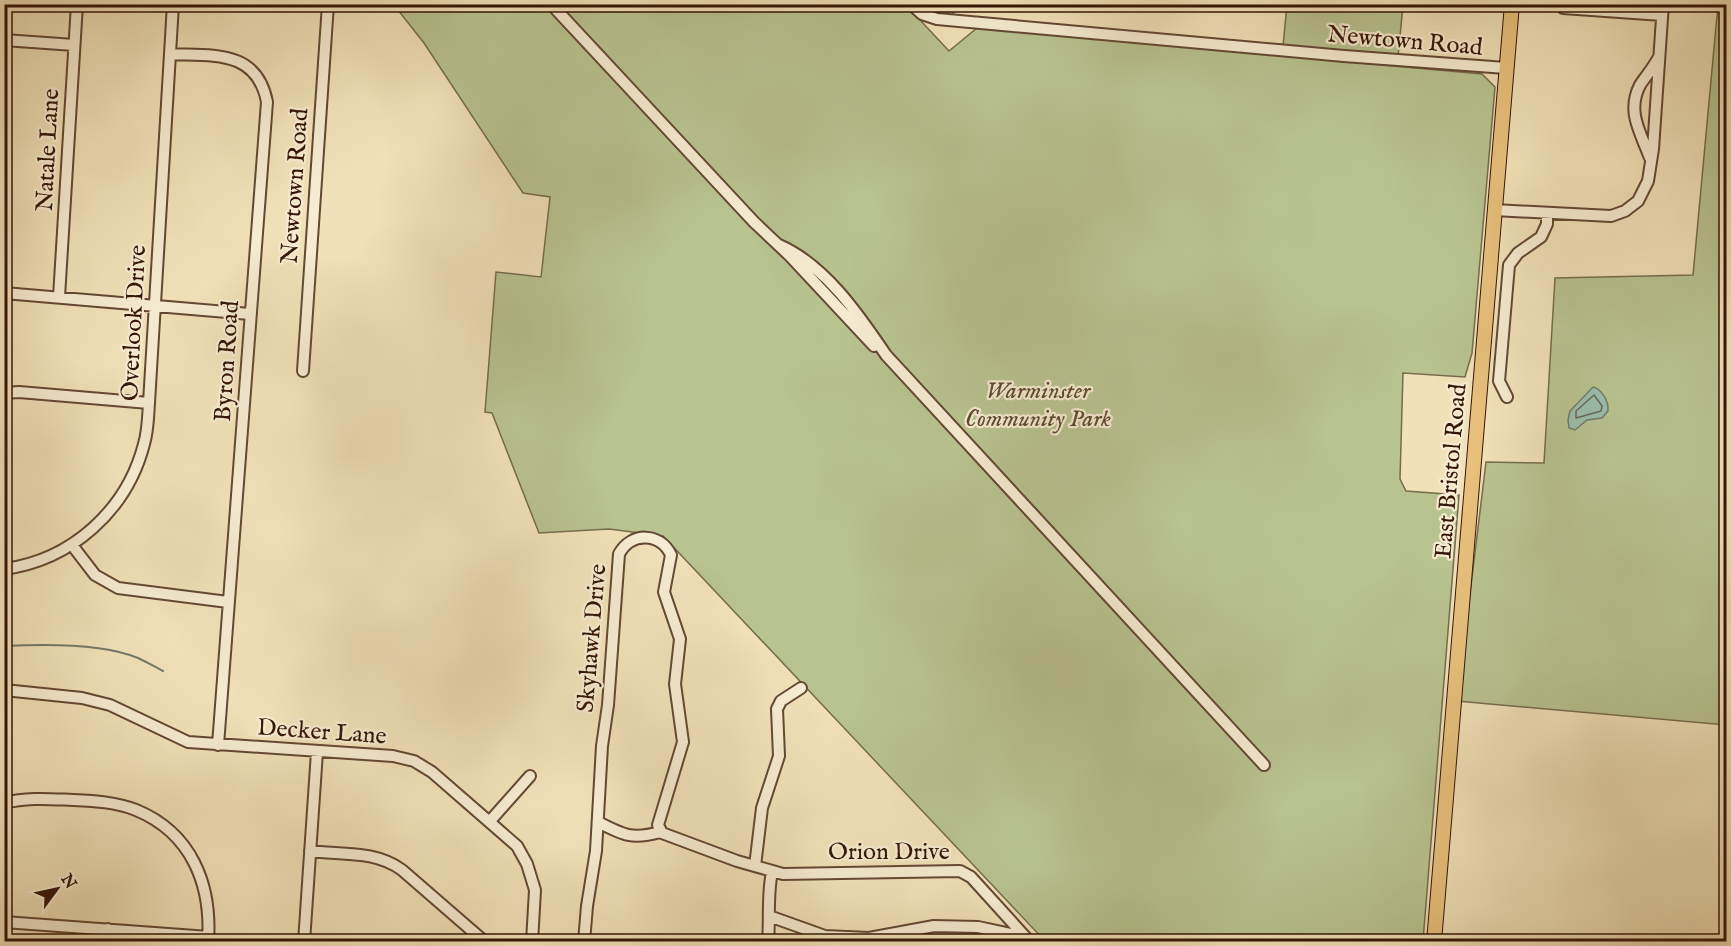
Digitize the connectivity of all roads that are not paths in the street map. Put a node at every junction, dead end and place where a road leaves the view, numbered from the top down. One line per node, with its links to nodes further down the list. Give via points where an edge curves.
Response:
1 (77, 4): 10 (street, Natale Lane)
2 (173, 4): 11 (street, Overlook Drive)
3 (328, 4): 21 (street, Newtown Road)
4 (551, 4): 32 (street, via 754,222 779,245 813,265 865,323 886,355)
5 (911, 4): 13 (street, Newtown Road, via 922,14 945,20)
6 (1512, 4): 13 (main road, East Bristol Road)
7 (1563, 8): 8 (street)
8 (1662, 10): 12 (street)
9 (4, 40): 10 (street)
10 (74, 45): 18 (street, Natale Lane)
11 (170, 54): 19 (street, Overlook Drive); 20 (street, Byron Road, via 237,60 255,74 264,89 267,102)
12 (1659, 57): 14 (street); 14 (street, via 1634,103 1636,125)
13 (1506, 68): 15 (main road, East Bristol Road)
14 (1650, 158): 16 (street, via 1643,193 1625,211 1605,217)
15 (1494, 210): 16 (street); 52 (main road, East Bristol Road)
16 (1547, 213): 23 (street, East Bristol Road, via 1541,237 1515,256 1507,273 1499,381)
17 (4, 293): 18 (street)
18 (59, 297): 19 (street)
19 (155, 306): 20 (street); 24 (street, Overlook Drive)
20 (250, 314): 27 (street, Byron Road)
21 (303, 371)
22 (4, 393): 24 (street)
23 (1507, 397)
24 (149, 403): 25 (street, Overlook Drive, via 144,444 130,482 108,515)
25 (72, 545): 26 (street, Overlook Drive); 27 (street, via 95,575 118,588)
26 (4, 569)
27 (228, 602): 30 (street, Byron Road)
28 (801, 688): 39 (street, via 781,701 777,709 779,756 762,808)
29 (4, 690): 30 (street, Decker Lane, via 92,700 119,708 179,739)
30 (218, 745): 31 (street, Decker Lane)
31 (317, 752): 35 (street, Decker Lane, via 393,756 414,761); 38 (street)
32 (1264, 765)
33 (530, 776): 35 (street)
34 (4, 803): 44 (street, via 28,798 103,802 136,810 155,820 186,848 200,874 208,904)
35 (489, 821): 49 (street, Decker Lane, via 517,846 528,864 535,890)
36 (598, 822): 37 (street, via 633,838); 37 (street, Skyhawk Drive, via 619,554 628,542 647,537 660,542 671,555 665,597 680,639 675,684 683,742 660,815); 50 (street, Skyhawk Drive)
37 (660, 830): 39 (street)
38 (310, 851): 47 (street); 48 (street, via 387,860)
39 (755, 866): 40 (street, Orion Drive)
40 (772, 872): 41 (street); 45 (street, Orion Drive, via 960,871 971,877)
41 (769, 916): 45 (street, via 825,936 869,938 944,926 978,927); 51 (street)
42 (4, 922): 43 (street)
43 (108, 929): 44 (street); 46 (street)
44 (209, 939)
45 (1028, 939)
46 (107, 942)
47 (304, 942)
48 (485, 942)
49 (532, 942)
50 (584, 942)
51 (768, 942)
52 (1434, 942)

